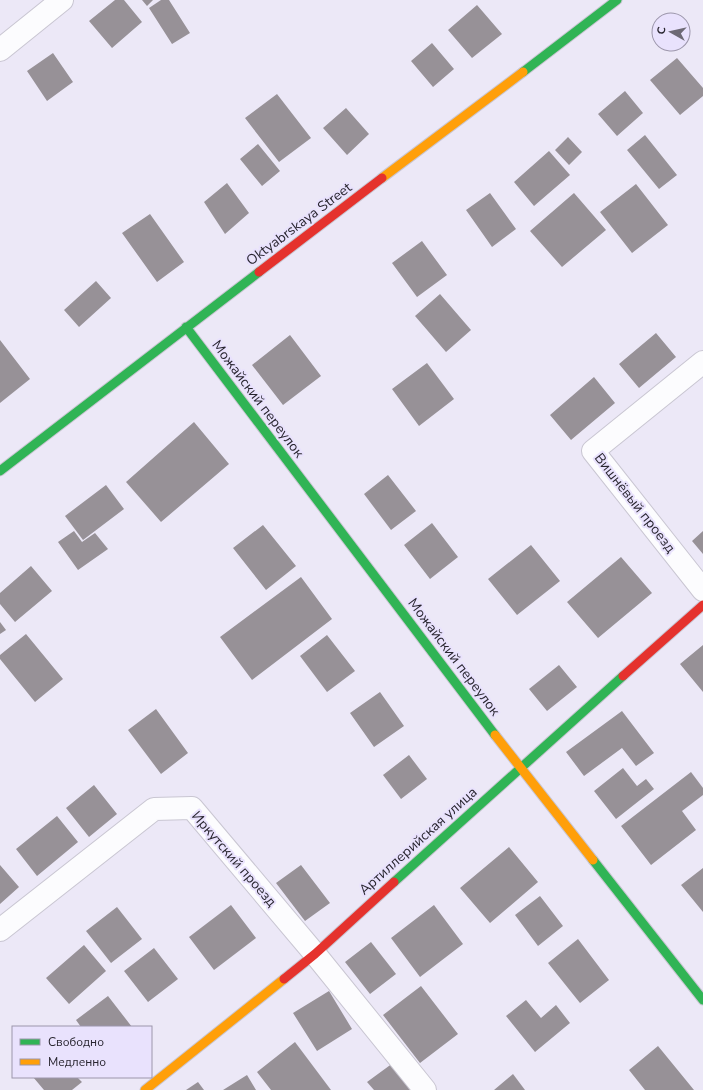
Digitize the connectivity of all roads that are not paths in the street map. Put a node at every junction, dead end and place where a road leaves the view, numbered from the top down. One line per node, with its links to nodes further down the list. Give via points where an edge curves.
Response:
1 (62, 0): 3 (street)
2 (617, 0): 4 (street, Oktyabrskaya Street)
3 (0, 50)
4 (186, 327): 6 (street, Oktyabrskaya Street); 9 (street, Можайский переулок)
5 (703, 362): 7 (street, Вишнёвый проезд, via 593,451)
6 (0, 471)
7 (703, 590)
8 (703, 605): 9 (street, Артиллерийская улица)
9 (520, 768): 11 (street, Артиллерийская улица); 12 (street, Можайский переулок)
10 (0, 930): 11 (street, Иркутский проезд, via 154,809 192,808)
11 (315, 954): 13 (street, Артиллерийская улица); 14 (street, Иркутский проезд)
12 (703, 1000)
13 (145, 1090)
14 (425, 1090)

